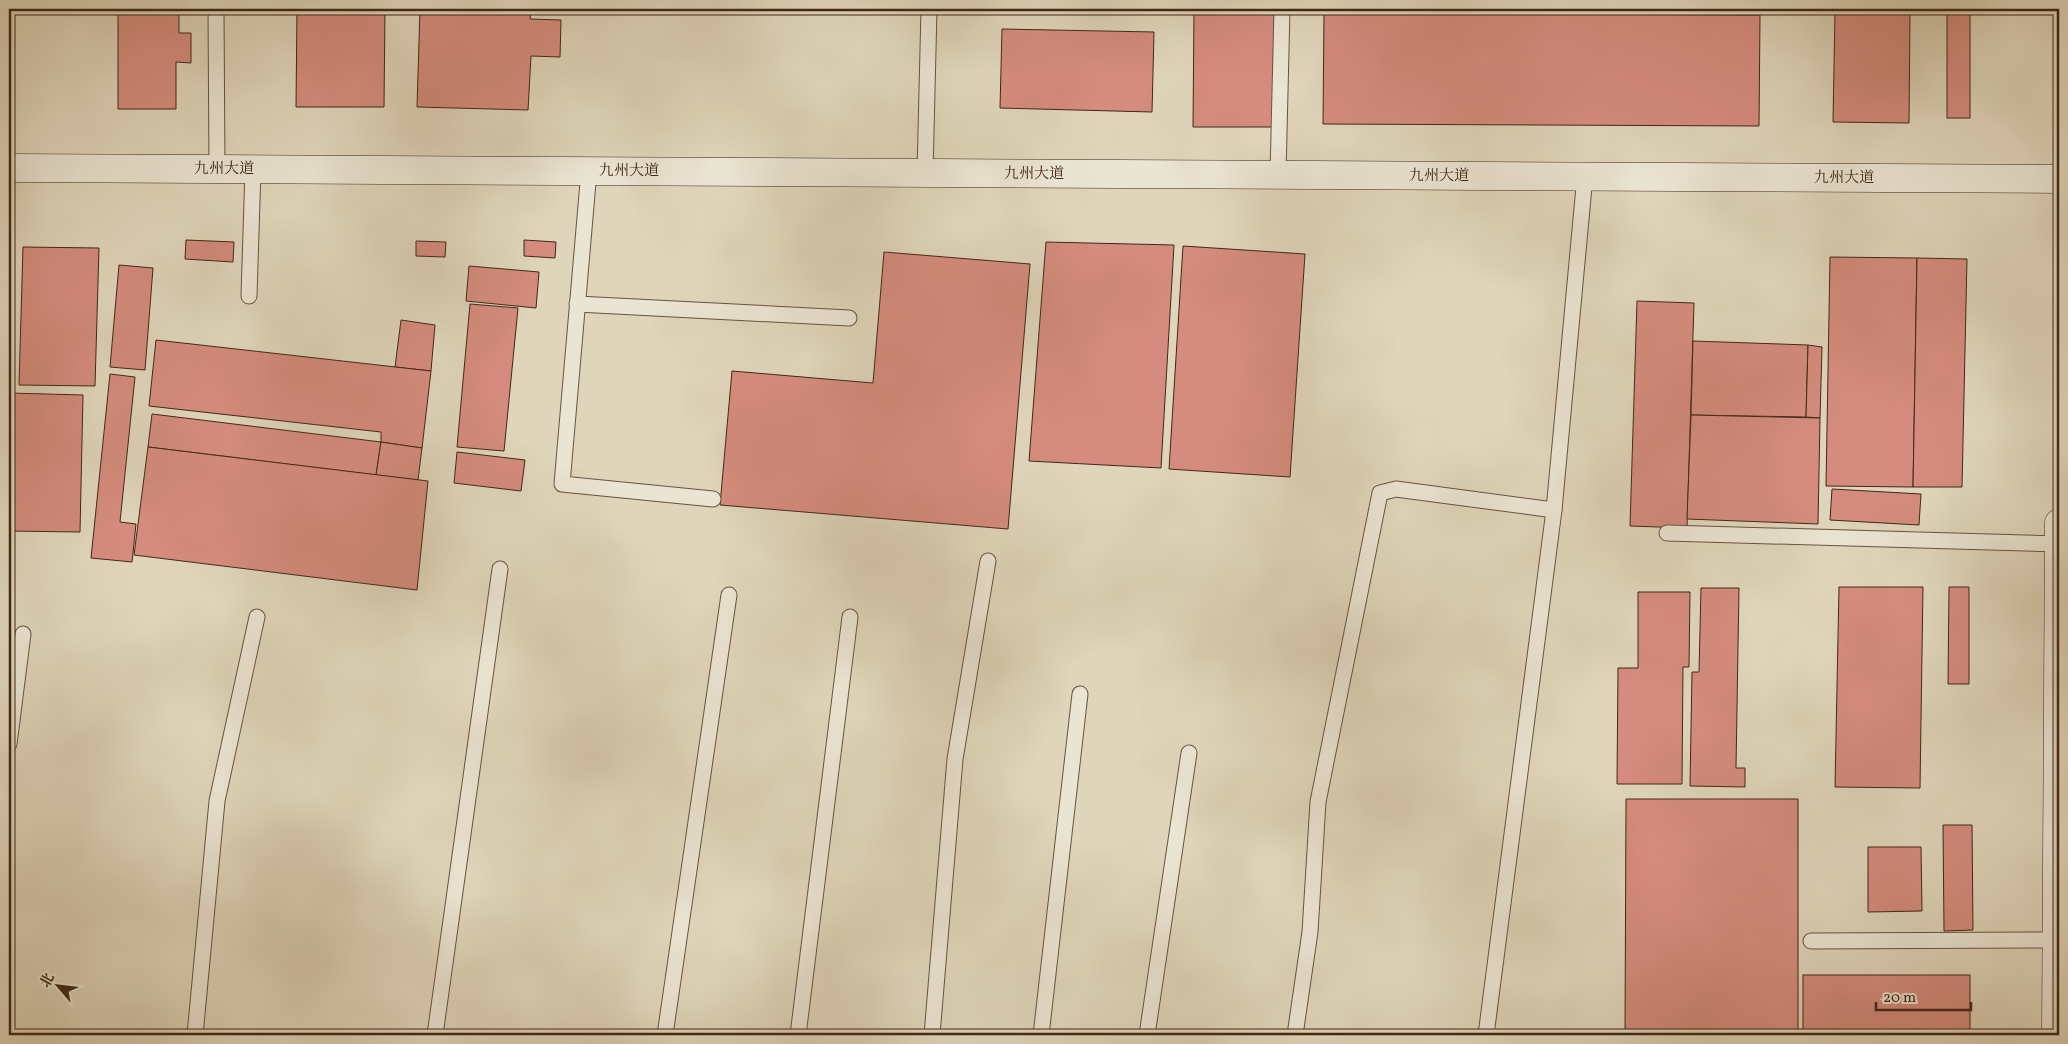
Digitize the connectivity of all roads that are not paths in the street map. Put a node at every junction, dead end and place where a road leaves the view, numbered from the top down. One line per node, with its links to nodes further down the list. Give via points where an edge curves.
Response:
1 (216, 9): 5 (lane)
2 (929, 9): 8 (lane)
3 (1282, 9): 9 (lane)
4 (9, 168): 5 (street, 九州大道)
5 (217, 170): 6 (street, 九州大道)
6 (253, 170): 7 (street, 九州大道); 12 (lane)
7 (589, 171): 8 (street, 九州大道); 13 (lane)
8 (925, 173): 9 (street, 九州大道)
9 (1278, 175): 10 (street, 九州大道)
10 (1585, 176): 11 (street, 九州大道); 16 (lane)
11 (2059, 179)
12 (249, 296)
13 (577, 304): 14 (lane); 15 (lane, via 562,484)
14 (849, 318)
15 (713, 499)
16 (1554, 510): 38 (lane, via 1396,489 1380,493 1318,802 1310,932); 39 (lane)
17 (2059, 524): 19 (street)
18 (1667, 533): 19 (lane)
19 (2059, 544): 29 (street)
20 (988, 561): 35 (lane, via 955,759)
21 (500, 569): 32 (lane)
22 (728, 595): 33 (lane)
23 (257, 617): 31 (lane, via 217,801)
24 (850, 617): 34 (lane)
25 (24, 634): 27 (lane)
26 (1080, 694): 36 (lane)
27 (9, 744)
28 (1189, 752): 37 (lane)
29 (2058, 940): 30 (lane); 40 (street)
30 (1811, 941)
31 (195, 1035)
32 (435, 1035)
33 (665, 1035)
34 (798, 1035)
35 (932, 1035)
36 (1042, 1035)
37 (1148, 1035)
38 (1295, 1035)
39 (1486, 1035)
40 (2056, 1035)

